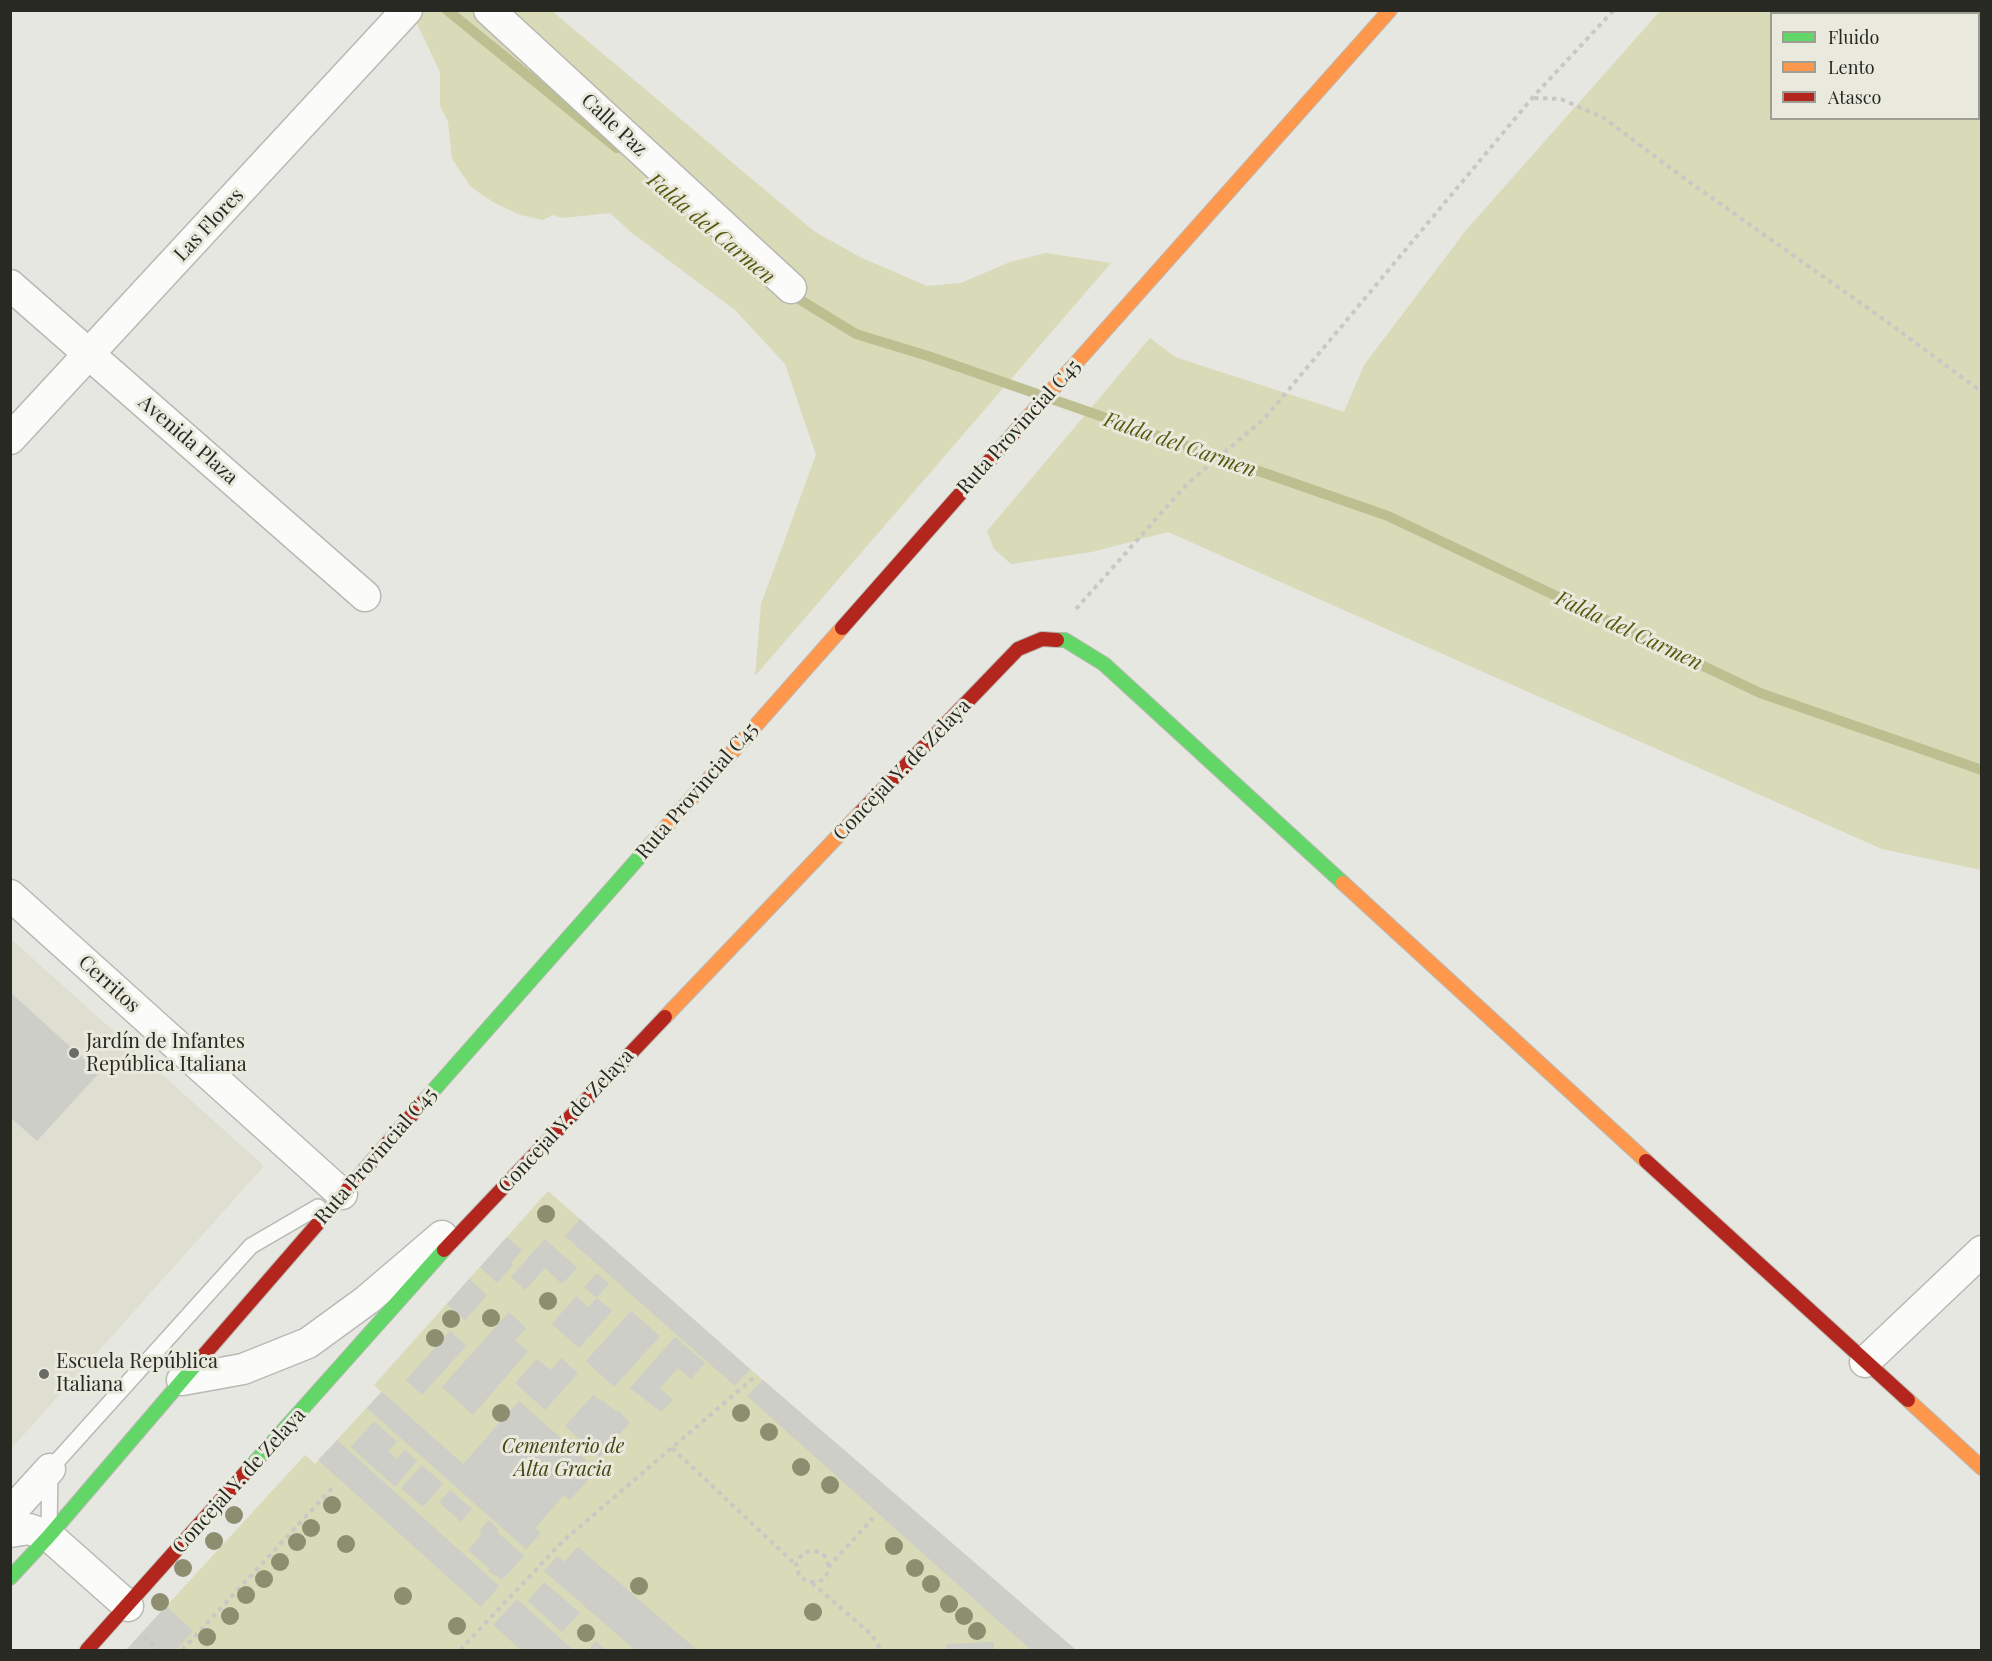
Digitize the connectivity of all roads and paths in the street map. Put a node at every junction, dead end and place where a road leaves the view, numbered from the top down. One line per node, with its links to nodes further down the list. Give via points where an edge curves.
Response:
1 (407, 10): 8 (street, Las Flores)
2 (489, 10): 7 (street, Calle Paz)
3 (1390, 10): 15 (street, Ruta Provincial C45)
4 (1614, 10): 5 (path)
5 (1533, 98): 9 (path, via 1562,99 1604,118); 12 (path, via 1265,418 1187,484 1084,601)
6 (10, 285): 8 (street, Avenida Plaza)
7 (791, 288)
8 (89, 354): 10 (street, Las Flores); 11 (street, Avenida Plaza)
9 (1982, 392)
10 (10, 439)
11 (365, 596)
12 (1042, 639): 14 (street, Concejal Y. de Zelaya, via 1018,649); 17 (street, via 1065,640 1104,664)
13 (10, 895): 15 (street, Cerritos)
14 (529, 1160): 19 (street, via 367,1300 308,1343 243,1369); 32 (street, Concejal Y. de Zelaya, via 451,1242)
15 (342, 1194): 19 (street, Ruta Provincial C45); 22 (lane, via 251,1246)
16 (1982, 1251): 17 (street)
17 (1865, 1362): 21 (street)
18 (757, 1375): 20 (path)
19 (182, 1380): 27 (street, Ruta Provincial C45)
20 (672, 1448): 28 (path); 37 (path, via 563,1541)
21 (1982, 1468)
22 (50, 1469): 24 (street); 27 (lane)
23 (333, 1487): 36 (path)
24 (10, 1513)
25 (873, 1518): 29 (path)
26 (10, 1532): 27 (street, via 29,1529)
27 (49, 1536): 30 (street, Ruta Provincial C45); 32 (street)
28 (796, 1565): 29 (path, via 805,1552 815,1551 825,1556); 31 (path, via 799,1575)
29 (829, 1566): 31 (path, via 826,1576)
30 (10, 1578)
31 (812, 1583): 38 (path, via 871,1634)
32 (128, 1606): 34 (street, Concejal Y. de Zelaya)
33 (141, 1634): 35 (path)
34 (87, 1650)
35 (159, 1650)
36 (182, 1650)
37 (460, 1650)
38 (881, 1650)

